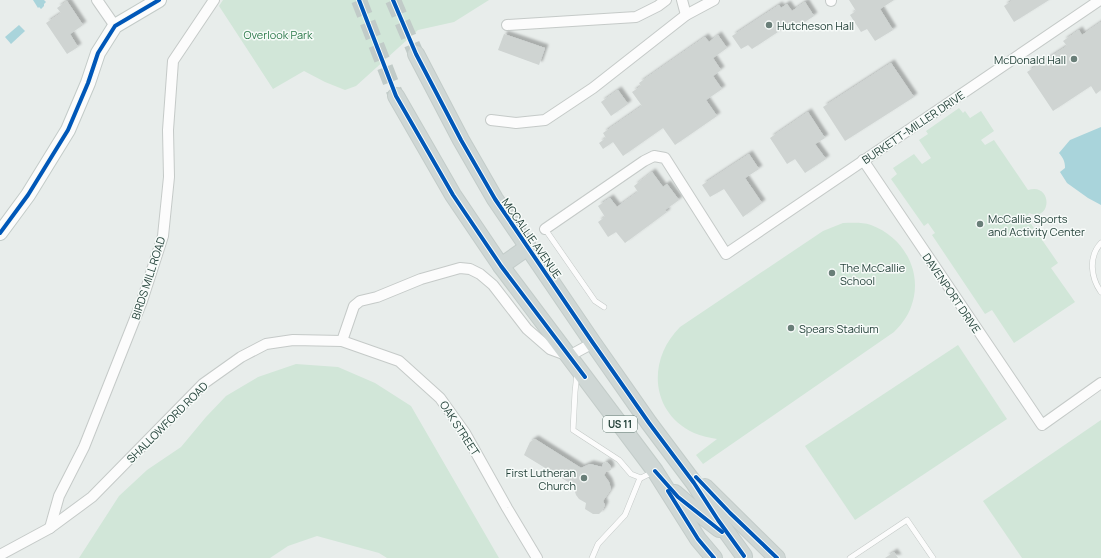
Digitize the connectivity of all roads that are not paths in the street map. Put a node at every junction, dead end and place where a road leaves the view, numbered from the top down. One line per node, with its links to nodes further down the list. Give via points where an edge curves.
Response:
1 (97, 0): 10 (street)
2 (159, 0): 10 (street)
3 (214, 0): 29 (street, BIRDS MILL ROAD, via 173,61 168,130 169,177 163,236 142,301 84,447 59,496)
4 (666, 0): 9 (street, via 636,17)
5 (682, 0): 8 (street)
6 (714, 0): 8 (street)
7 (1100, 0): 14 (street, BURKETT-MILLER DRIVE)
8 (686, 15): 13 (street, via 593,88 545,120 516,123)
9 (507, 25)
10 (114, 26): 16 (street, via 98,53 68,130 28,195)
11 (416, 54): 18 (main road, MCCALLIE AVENUE / US 11, via 495,199)
12 (396, 96): 19 (main road, US 11, via 453,195)
13 (491, 120)
14 (863, 160): 15 (street, BURKETT-MILLER DRIVE, via 726,254 665,158 654,156); 25 (street, DAVENPORT DRIVE, via 1042,425)
15 (545, 229): 21 (lane, via 595,301)
16 (0, 233)
17 (1101, 244): 20 (lane, via 1096,248 1092,271)
18 (528, 247): 19 (main road); 23 (main road, MCCALLIE AVENUE / US 11)
19 (501, 266): 24 (main road, US 11)
20 (1101, 292)
21 (604, 307)
22 (342, 341): 24 (street, via 354,306 360,301 460,268 480,274 493,285 527,329 550,349); 29 (street, SHALLOWFORD ROAD, via 293,340 266,344 241,357 203,384 92,497); 32 (street, OAK STREET, via 398,361 440,398 465,433)
23 (593, 343): 24 (street); 26 (main road, MCCALLIE AVENUE / US 11)
24 (573, 362): 27 (main road, US 11); 28 (lane, via 573,430 619,460 631,474)
25 (1101, 383)
26 (649, 423): 31 (main road); 35 (main road, US 11, via 702,484)
27 (655, 471): 28 (lane); 31 (main road, via 678,497 724,534); 34 (main road, US 11, via 698,539)
28 (640, 478): 33 (lane, via 625,515 598,544)
29 (50, 528): 30 (street, SHALLOWFORD ROAD)
30 (0, 555)
31 (745, 557)
32 (537, 558)
33 (592, 558)
34 (714, 558)
35 (777, 558)
36 (850, 558): 37 (lane, via 907,520)
37 (933, 558)

